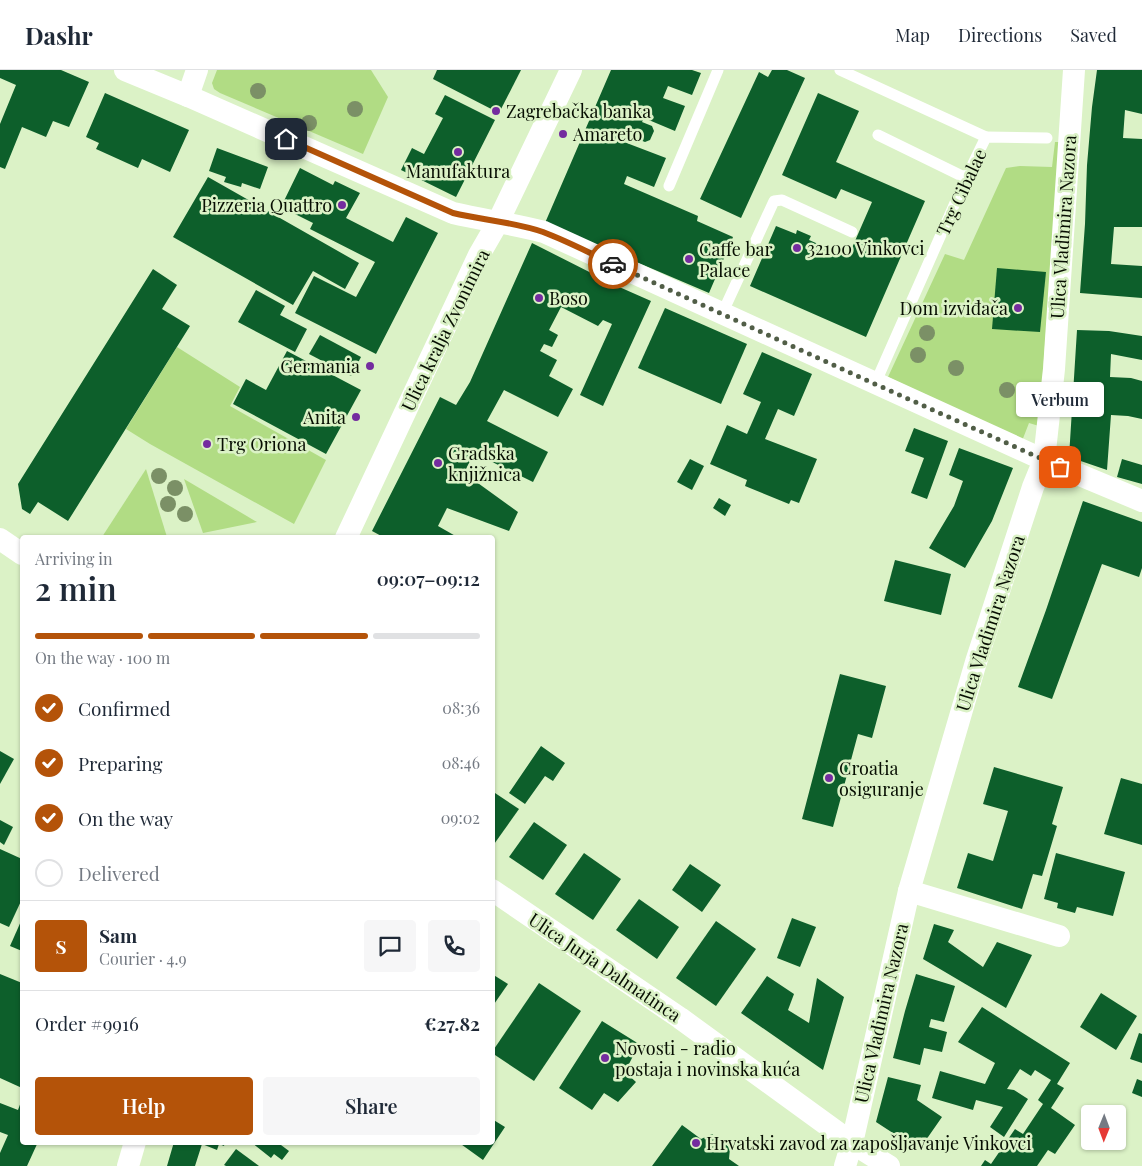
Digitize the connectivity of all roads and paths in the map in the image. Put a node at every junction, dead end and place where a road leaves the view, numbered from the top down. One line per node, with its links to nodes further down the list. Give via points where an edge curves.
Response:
1 (125, 70): 7 (street)
2 (197, 70): 7 (street)
3 (572, 70): 13 (street, Ulica kralja Zvonimira)
4 (718, 70): 12 (lane)
5 (840, 70): 9 (lane)
6 (1074, 70): 17 (street, Ulica Vladimira Nazora)
7 (188, 96): 13 (street, via 453,213)
8 (878, 135): 11 (lane)
9 (986, 137): 10 (lane, Trg Cibalae); 11 (lane, Trg Cibalae)
10 (1047, 138)
11 (966, 178): 16 (lane, Trg Cibalae)
12 (669, 186)
13 (498, 222): 15 (street, via 544,232); 19 (street, Ulica kralja Zvonimira)
14 (852, 232): 15 (lane, via 782,200 774,201)
15 (722, 314): 16 (street)
16 (875, 384): 17 (street)
17 (1044, 460): 18 (street); 22 (street, Ulica Vladimira Nazora, via 976,662)
18 (1142, 501)
19 (347, 535)
20 (0, 539): 21 (street)
21 (20, 553)
22 (909, 891): 24 (street); 25 (street, Ulica Vladimira Nazora)
23 (495, 892): 25 (street, Ulica Jurja Dalmatinca, via 680,1018)
24 (1059, 936)
25 (852, 1143): 28 (street, Ulica Vladimira Nazora); 29 (street, Ulica Jurja Dalmatinca)
26 (134, 1145): 27 (street)
27 (128, 1166)
28 (844, 1166)
29 (889, 1166)

